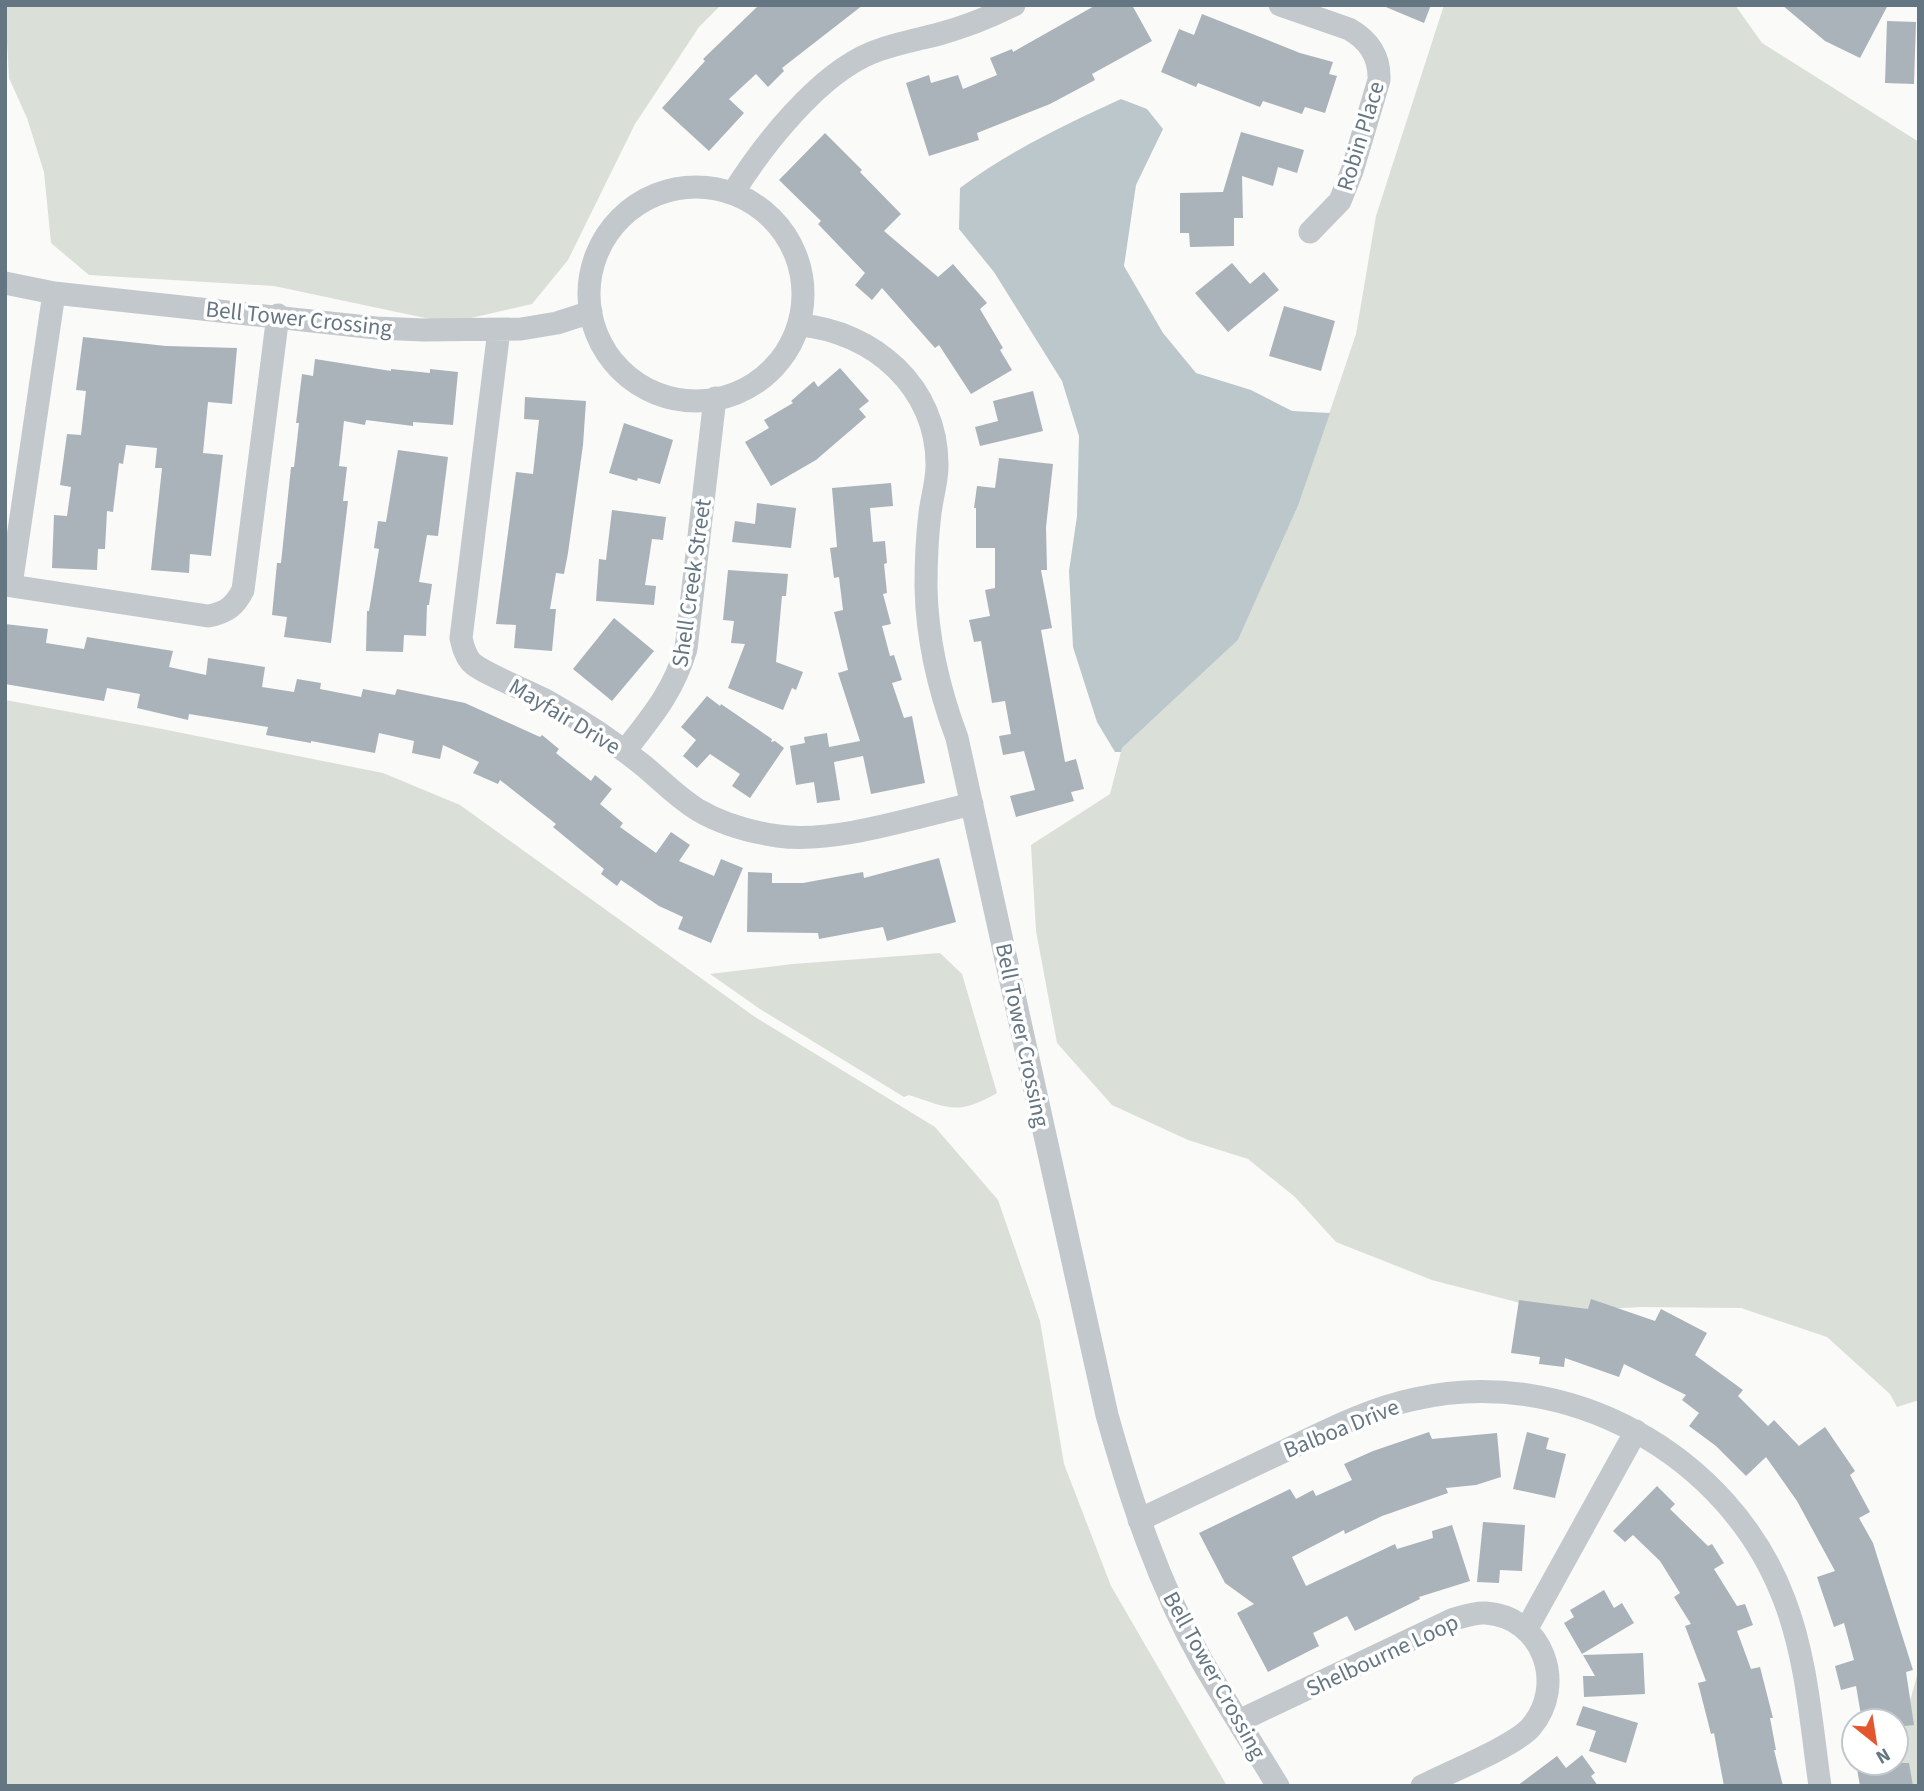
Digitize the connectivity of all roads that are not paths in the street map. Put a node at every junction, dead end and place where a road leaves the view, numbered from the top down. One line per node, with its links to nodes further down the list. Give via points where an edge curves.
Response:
1 (1014, 5): 3 (street, via 851,63 771,139)
2 (1280, 5): 4 (street, Robin Place, via 1358,34 1372,50 1380,71 1340,201)
3 (733, 193): 7 (street, via 706,187 673,189 628,211 598,251 590,284); 9 (street, via 766,213 788,238 800,272)
4 (1310, 232)
5 (5, 283): 6 (street, Bell Tower Crossing)
6 (54, 293): 8 (street, Bell Tower Crossing); 12 (street)
7 (591, 312): 10 (street, Bell Tower Crossing, via 557,323); 11 (street, via 605,350 641,386 691,401)
8 (278, 315): 10 (street, Bell Tower Crossing, via 376,328); 12 (street, via 243,590 230,609 208,616)
9 (799, 325): 11 (street, via 771,370 742,390); 14 (street, Bell Tower Crossing, via 836,332 881,354 900,371 927,410 937,468 926,566 928,617 935,666)
10 (499, 330): 13 (street, Mayfair Drive, via 463,650 478,668 571,714)
11 (715, 398): 13 (street, Shell Creek Street, via 685,649 665,698)
12 (8, 585)
13 (625, 751): 14 (street, Mayfair Drive, via 698,810 738,828 771,835 825,836)
14 (972, 804): 16 (street, Bell Tower Crossing, via 1107,1415)
15 (1636, 1432): 16 (street, Balboa Drive, via 1584,1408 1537,1396 1488,1391 1416,1398 1369,1413); 17 (street); 21 (street, Balboa Drive, via 1698,1475 1728,1506 1766,1560 1797,1638)
16 (1139, 1520): 18 (street, Bell Tower Crossing, via 1176,1609)
17 (1526, 1630): 18 (street, Shelbourne Loop, via 1486,1613 1454,1619); 20 (street, via 1544,1655 1549,1676 1547,1698 1532,1726 1525,1734)
18 (1239, 1721): 19 (street, Bell Tower Crossing)
19 (1278, 1786)
20 (1422, 1786)
21 (1820, 1786)

